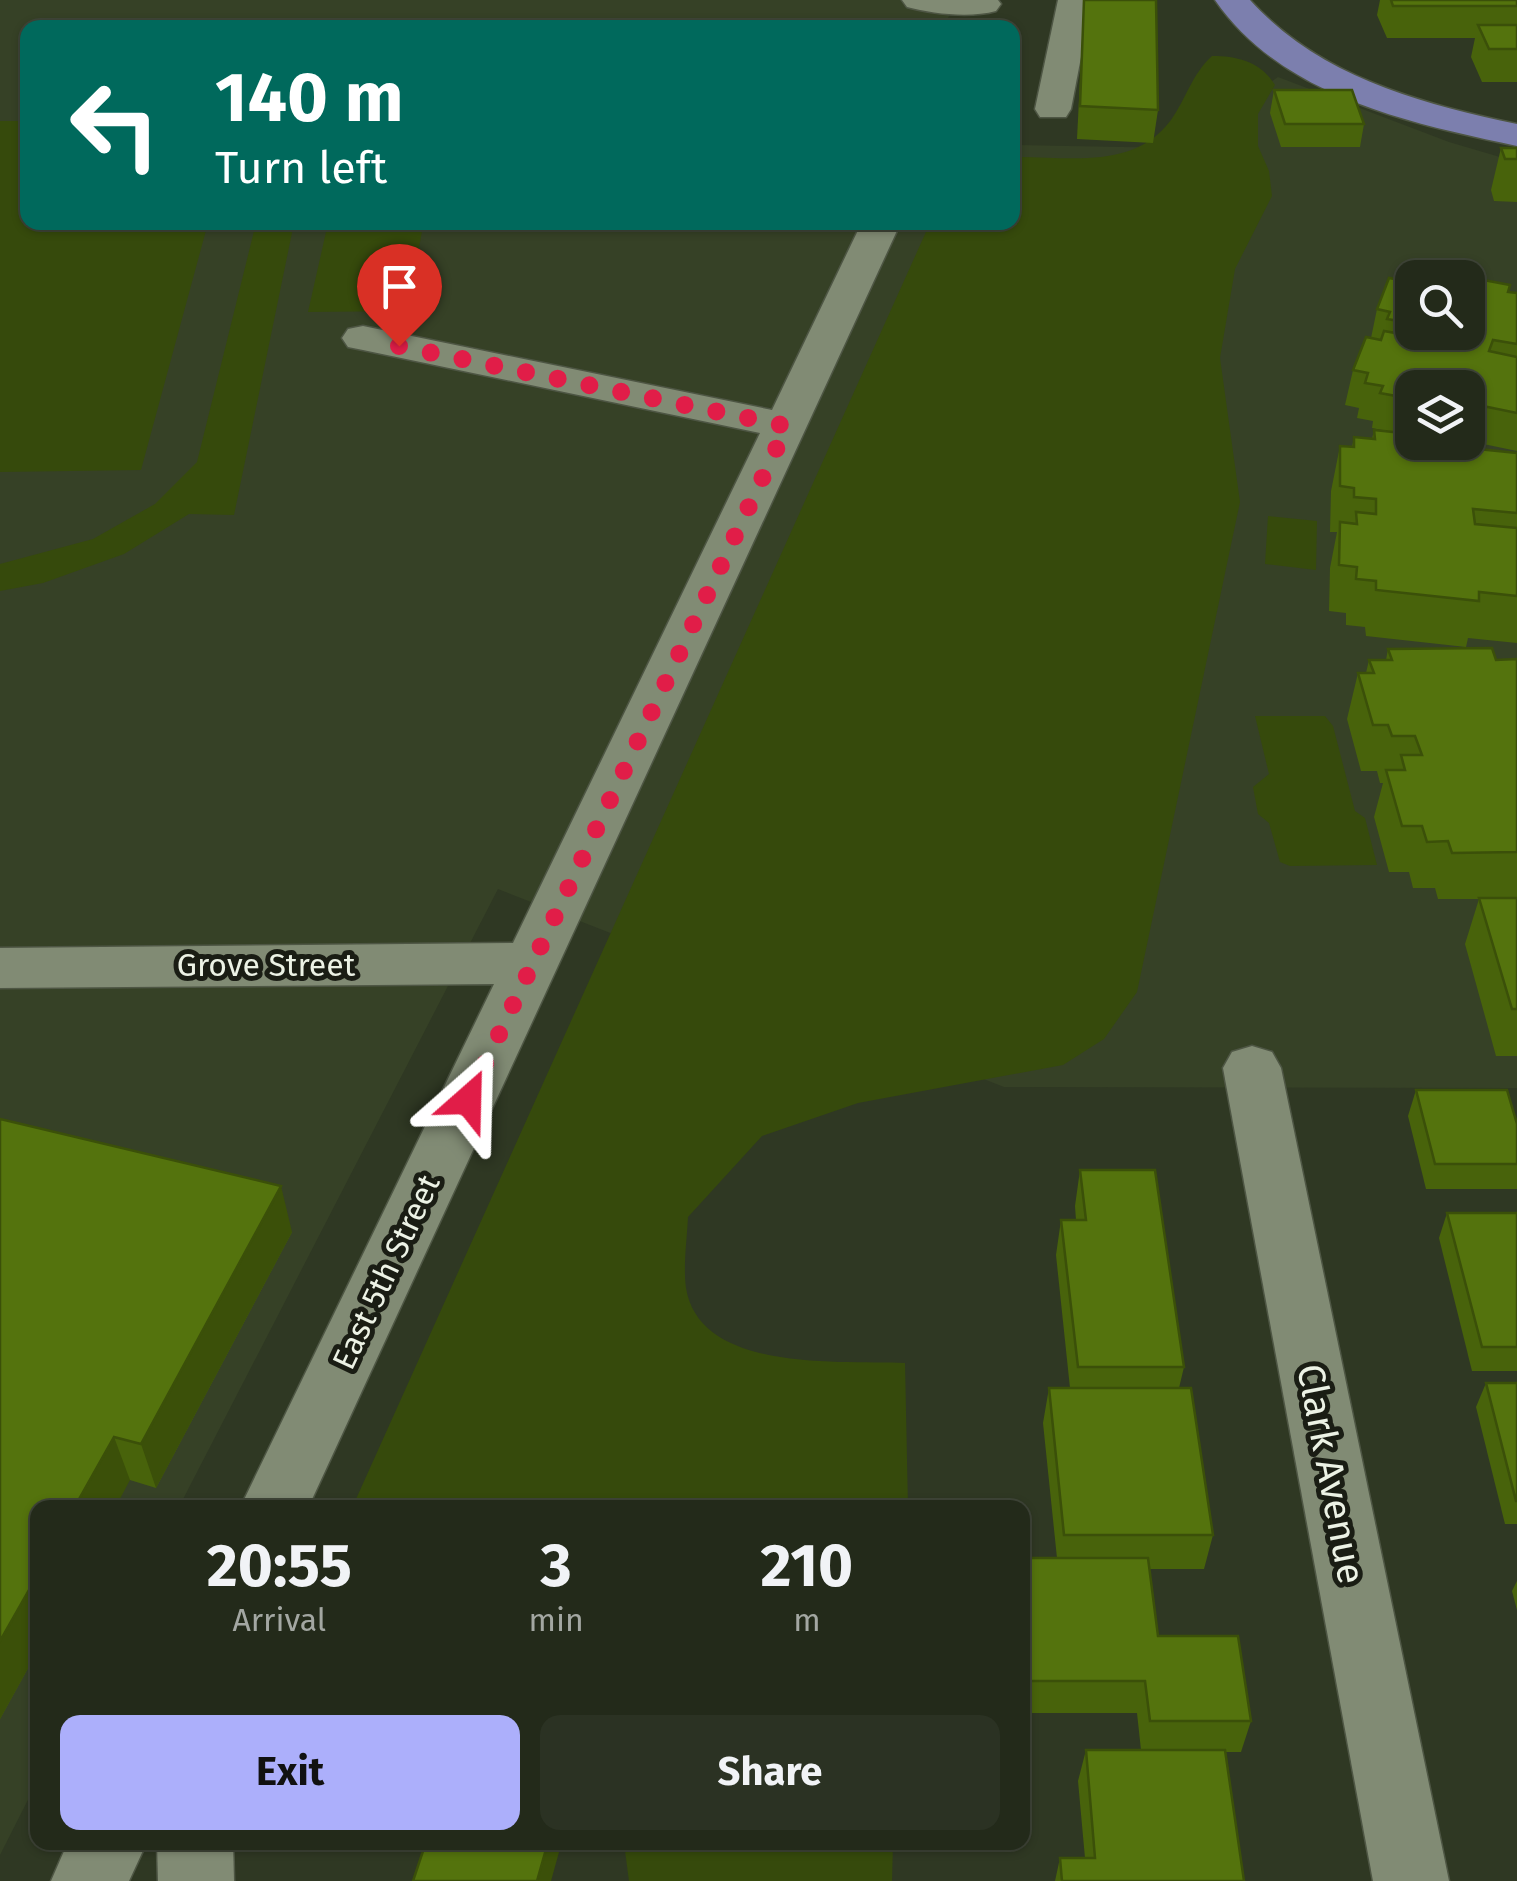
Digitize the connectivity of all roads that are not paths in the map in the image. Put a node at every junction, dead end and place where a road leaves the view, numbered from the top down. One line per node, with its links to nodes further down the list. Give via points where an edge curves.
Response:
1 (920, 0): 4 (street)
2 (1075, 0): 5 (street)
3 (1232, 0): 6 (main road, via 1274,41 1328,74 1415,110)
4 (981, 10)
5 (1053, 109)
6 (1517, 135)
7 (878, 230): 9 (street, East 5th Street)
8 (363, 338): 9 (street)
9 (787, 426): 10 (street, East 5th Street)
10 (531, 963): 11 (street, Grove Street); 13 (street, East 5th Street)
11 (0, 968)
12 (1252, 1068): 18 (street, Clark Avenue)
13 (278, 1500)
14 (106, 1850): 16 (street)
15 (195, 1850): 17 (street)
16 (90, 1881)
17 (196, 1881)
18 (1411, 1881)

